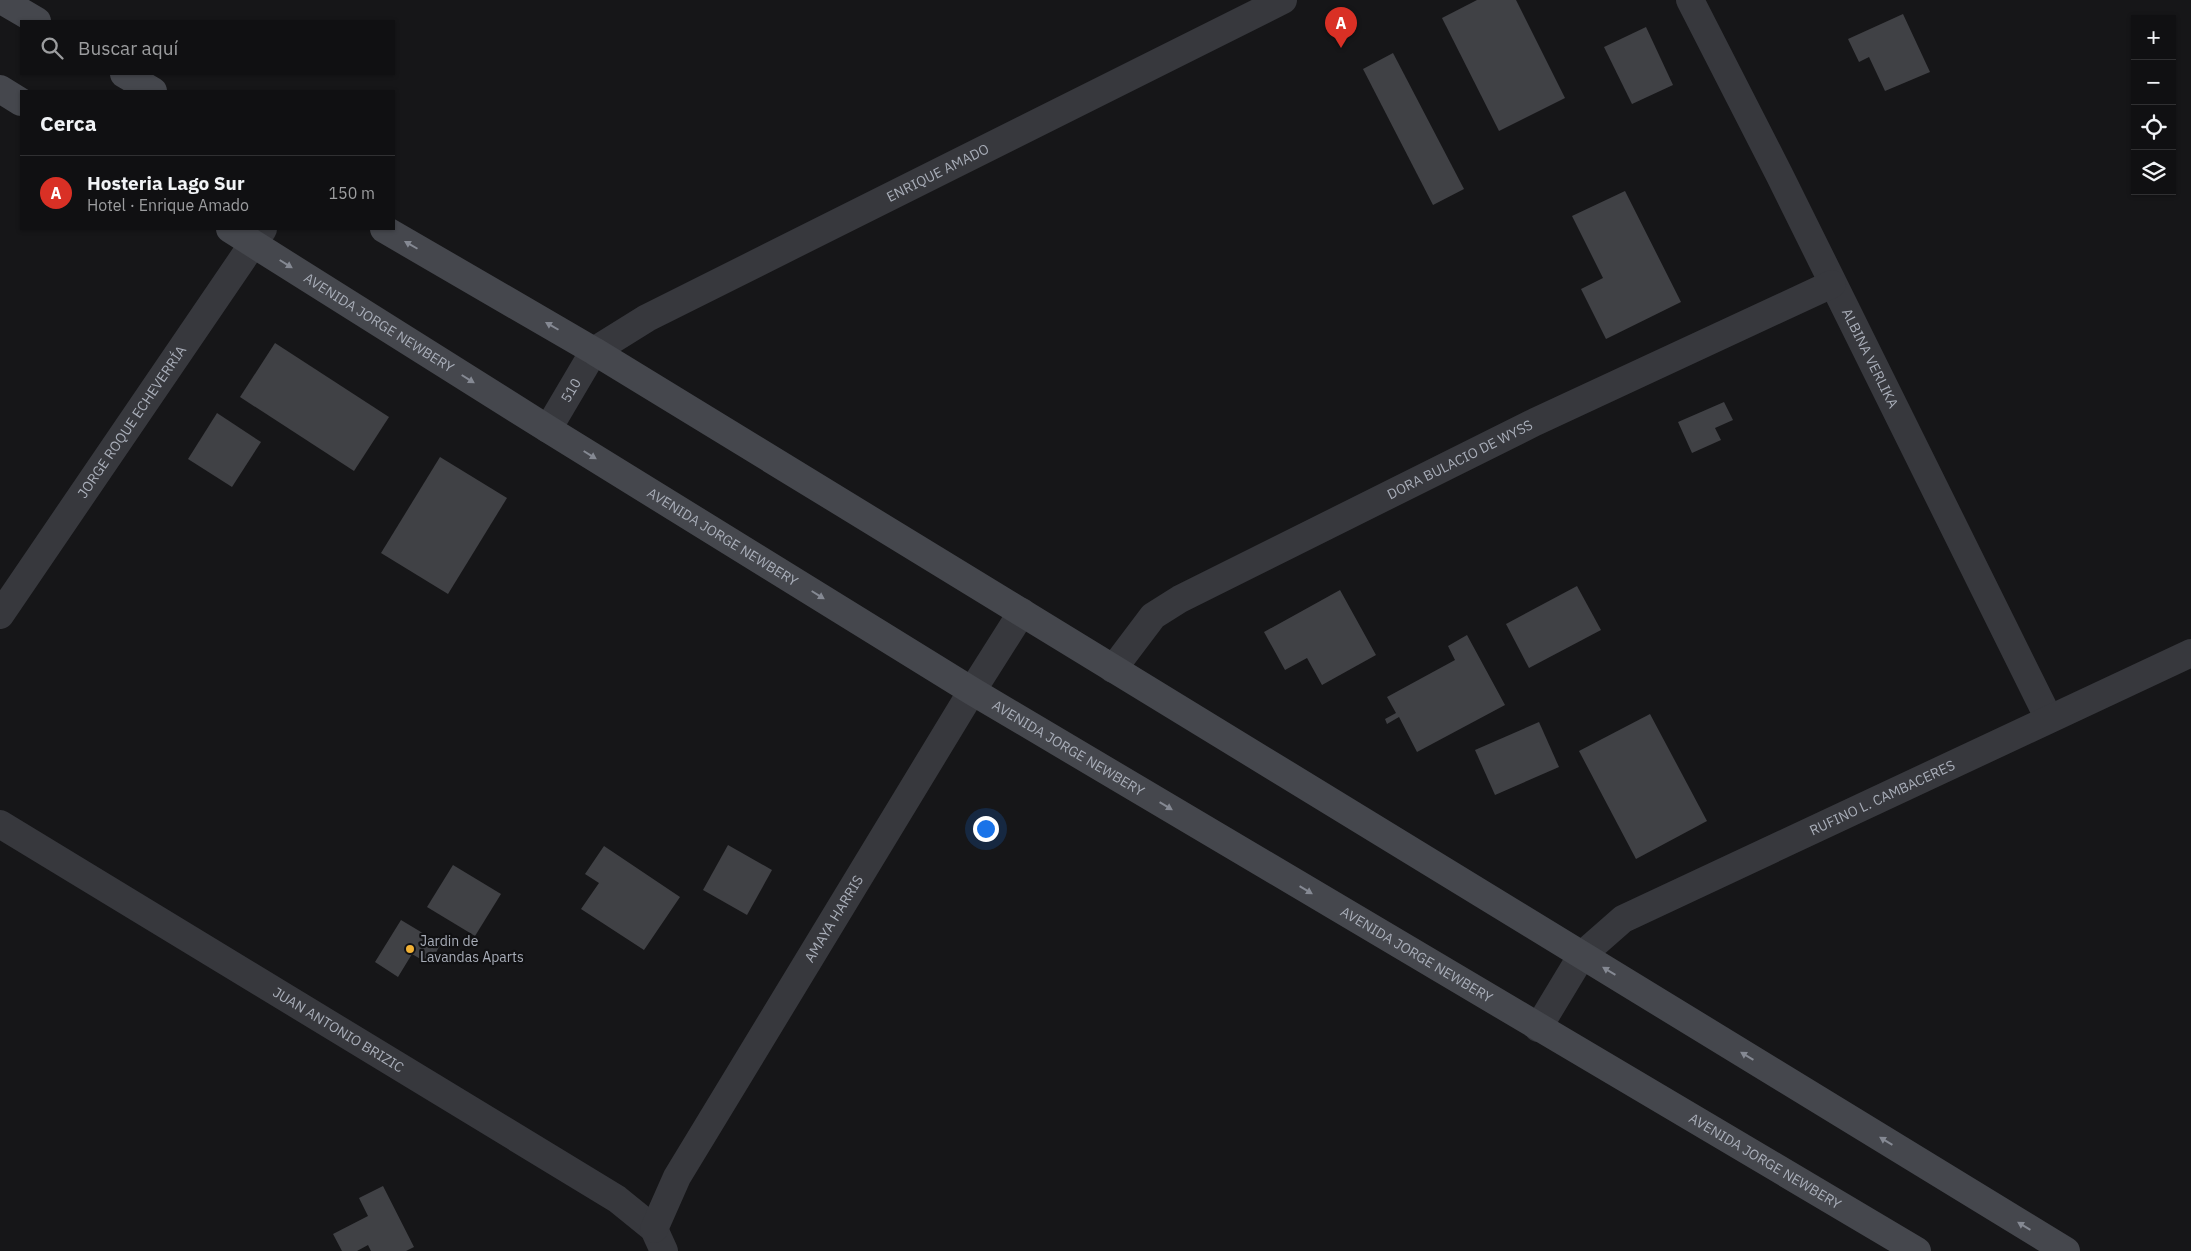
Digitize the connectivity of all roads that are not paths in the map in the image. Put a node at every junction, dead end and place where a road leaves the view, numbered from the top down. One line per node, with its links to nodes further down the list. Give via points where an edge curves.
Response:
1 (1, 0): 4 (street)
2 (1283, 0): 13 (street, ENRIQUE AMADO, via 655,313)
3 (1690, 0): 12 (street, ALBINA VERLIKA)
4 (35, 20)
5 (126, 75): 7 (street)
6 (0, 89): 8 (street)
7 (151, 90)
8 (20, 101)
9 (234, 230): 11 (street, AVENIDA JORGE NEWBERY)
10 (386, 230): 13 (street, one-way to 10)
11 (258, 236): 14 (street, AVENIDA JORGE NEWBERY, one-way to 14); 16 (street, JORGE ROQUE ECHEVERRÍA)
12 (1832, 284): 18 (street, DORA BULACIO DE WYSS, via 1535,422 1180,599 1153,616); 20 (street, ALBINA VERLIKA)
13 (594, 351): 14 (street, 510); 15 (street)
14 (548, 429): 19 (street, AVENIDA JORGE NEWBERY, one-way to 19)
15 (1022, 612): 18 (street); 19 (street, AMAYA HARRIS)
16 (0, 616)
17 (2191, 653): 20 (street, RUFINO L. CAMBACERES)
18 (1113, 669): 22 (street)
19 (972, 690): 23 (street, AVENIDA JORGE NEWBERY, one-way to 23); 24 (street, AMAYA HARRIS, via 677,1177)
20 (2049, 719): 22 (street, RUFINO L. CAMBACERES, via 1623,919)
21 (0, 824): 24 (street, JUAN ANTONIO BRIZIC, via 608,1194)
22 (1582, 955): 23 (street, RUFINO L. CAMBACERES); 26 (street, one-way to 22)
23 (1538, 1028): 25 (street, AVENIDA JORGE NEWBERY)
24 (659, 1240)
25 (1917, 1251)
26 (2066, 1251)

